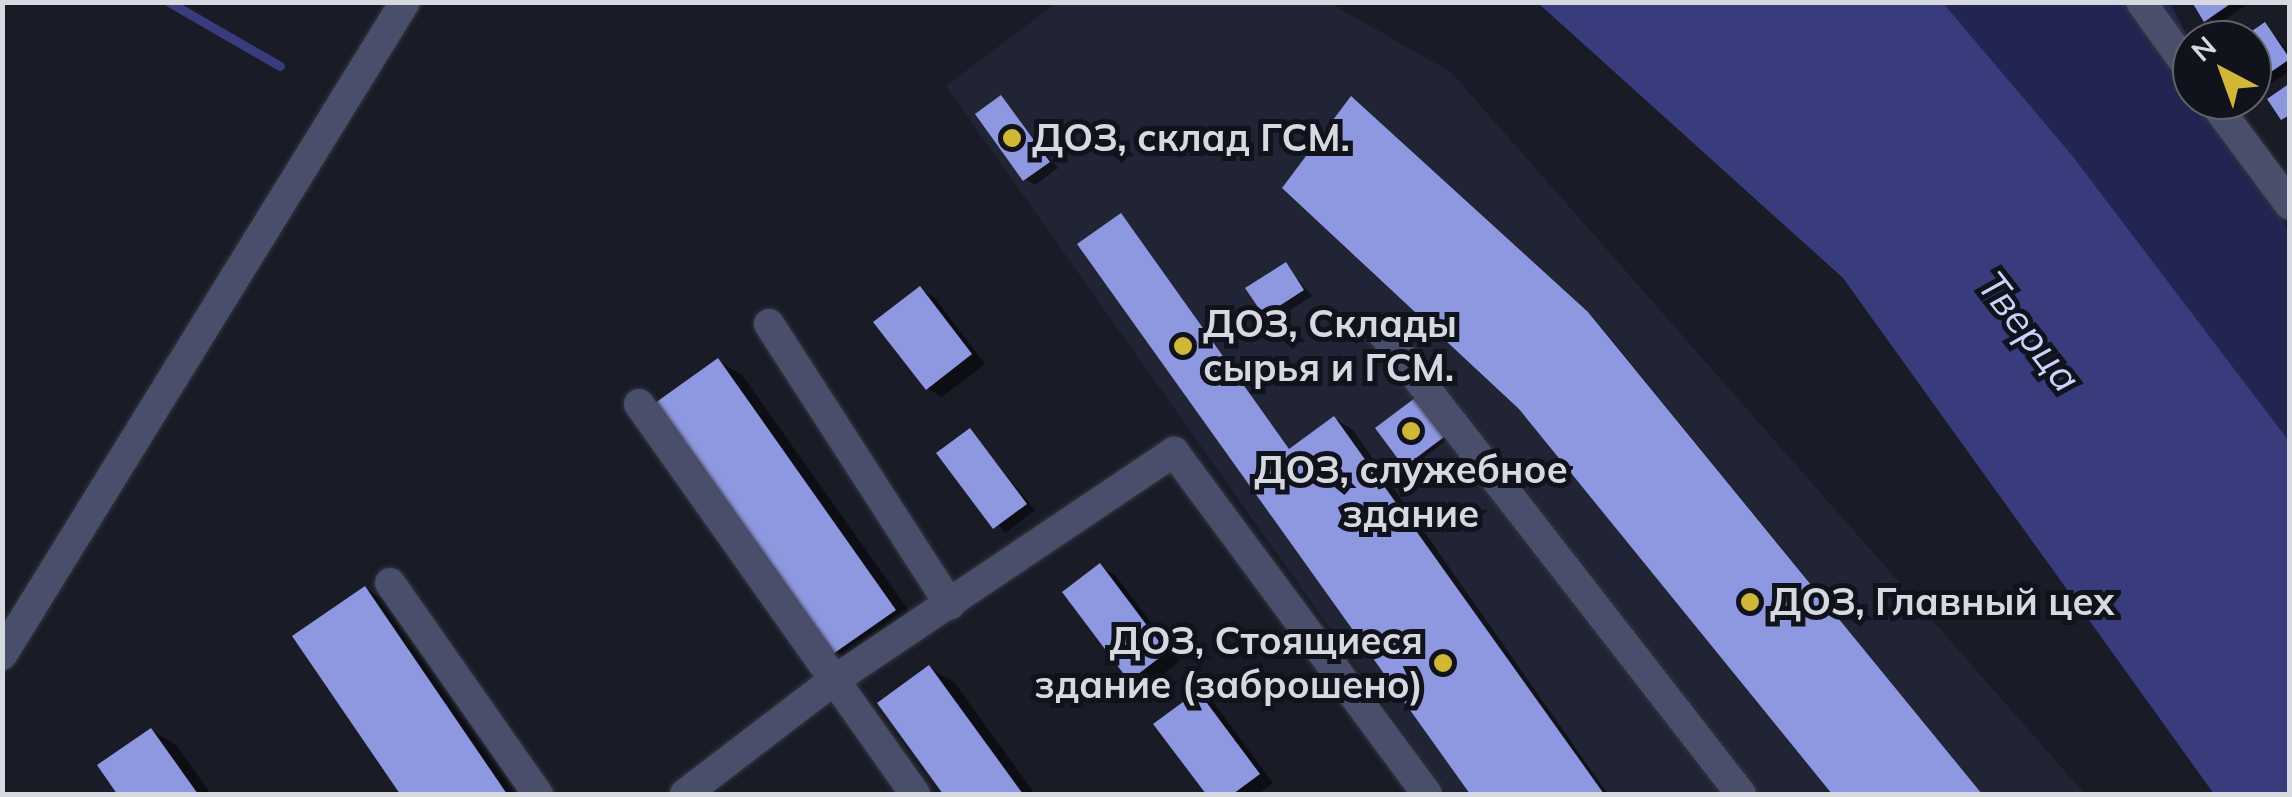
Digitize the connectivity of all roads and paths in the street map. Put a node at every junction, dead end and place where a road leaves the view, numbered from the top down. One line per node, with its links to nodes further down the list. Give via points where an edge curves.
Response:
1 (406, 2): 11 (street)
2 (2140, 2): 3 (street)
3 (2172, 45)
4 (2227, 120): 5 (street)
5 (2290, 205)
6 (769, 324): 10 (street)
7 (1380, 330): 17 (street)
8 (639, 404): 12 (street)
9 (390, 582): 13 (street)
10 (950, 605): 12 (street); 16 (street, via 1174,452)
11 (2, 655)
12 (833, 681): 14 (street); 15 (street)
13 (538, 794)
14 (685, 794)
15 (915, 794)
16 (1427, 794)
17 (1741, 794)

